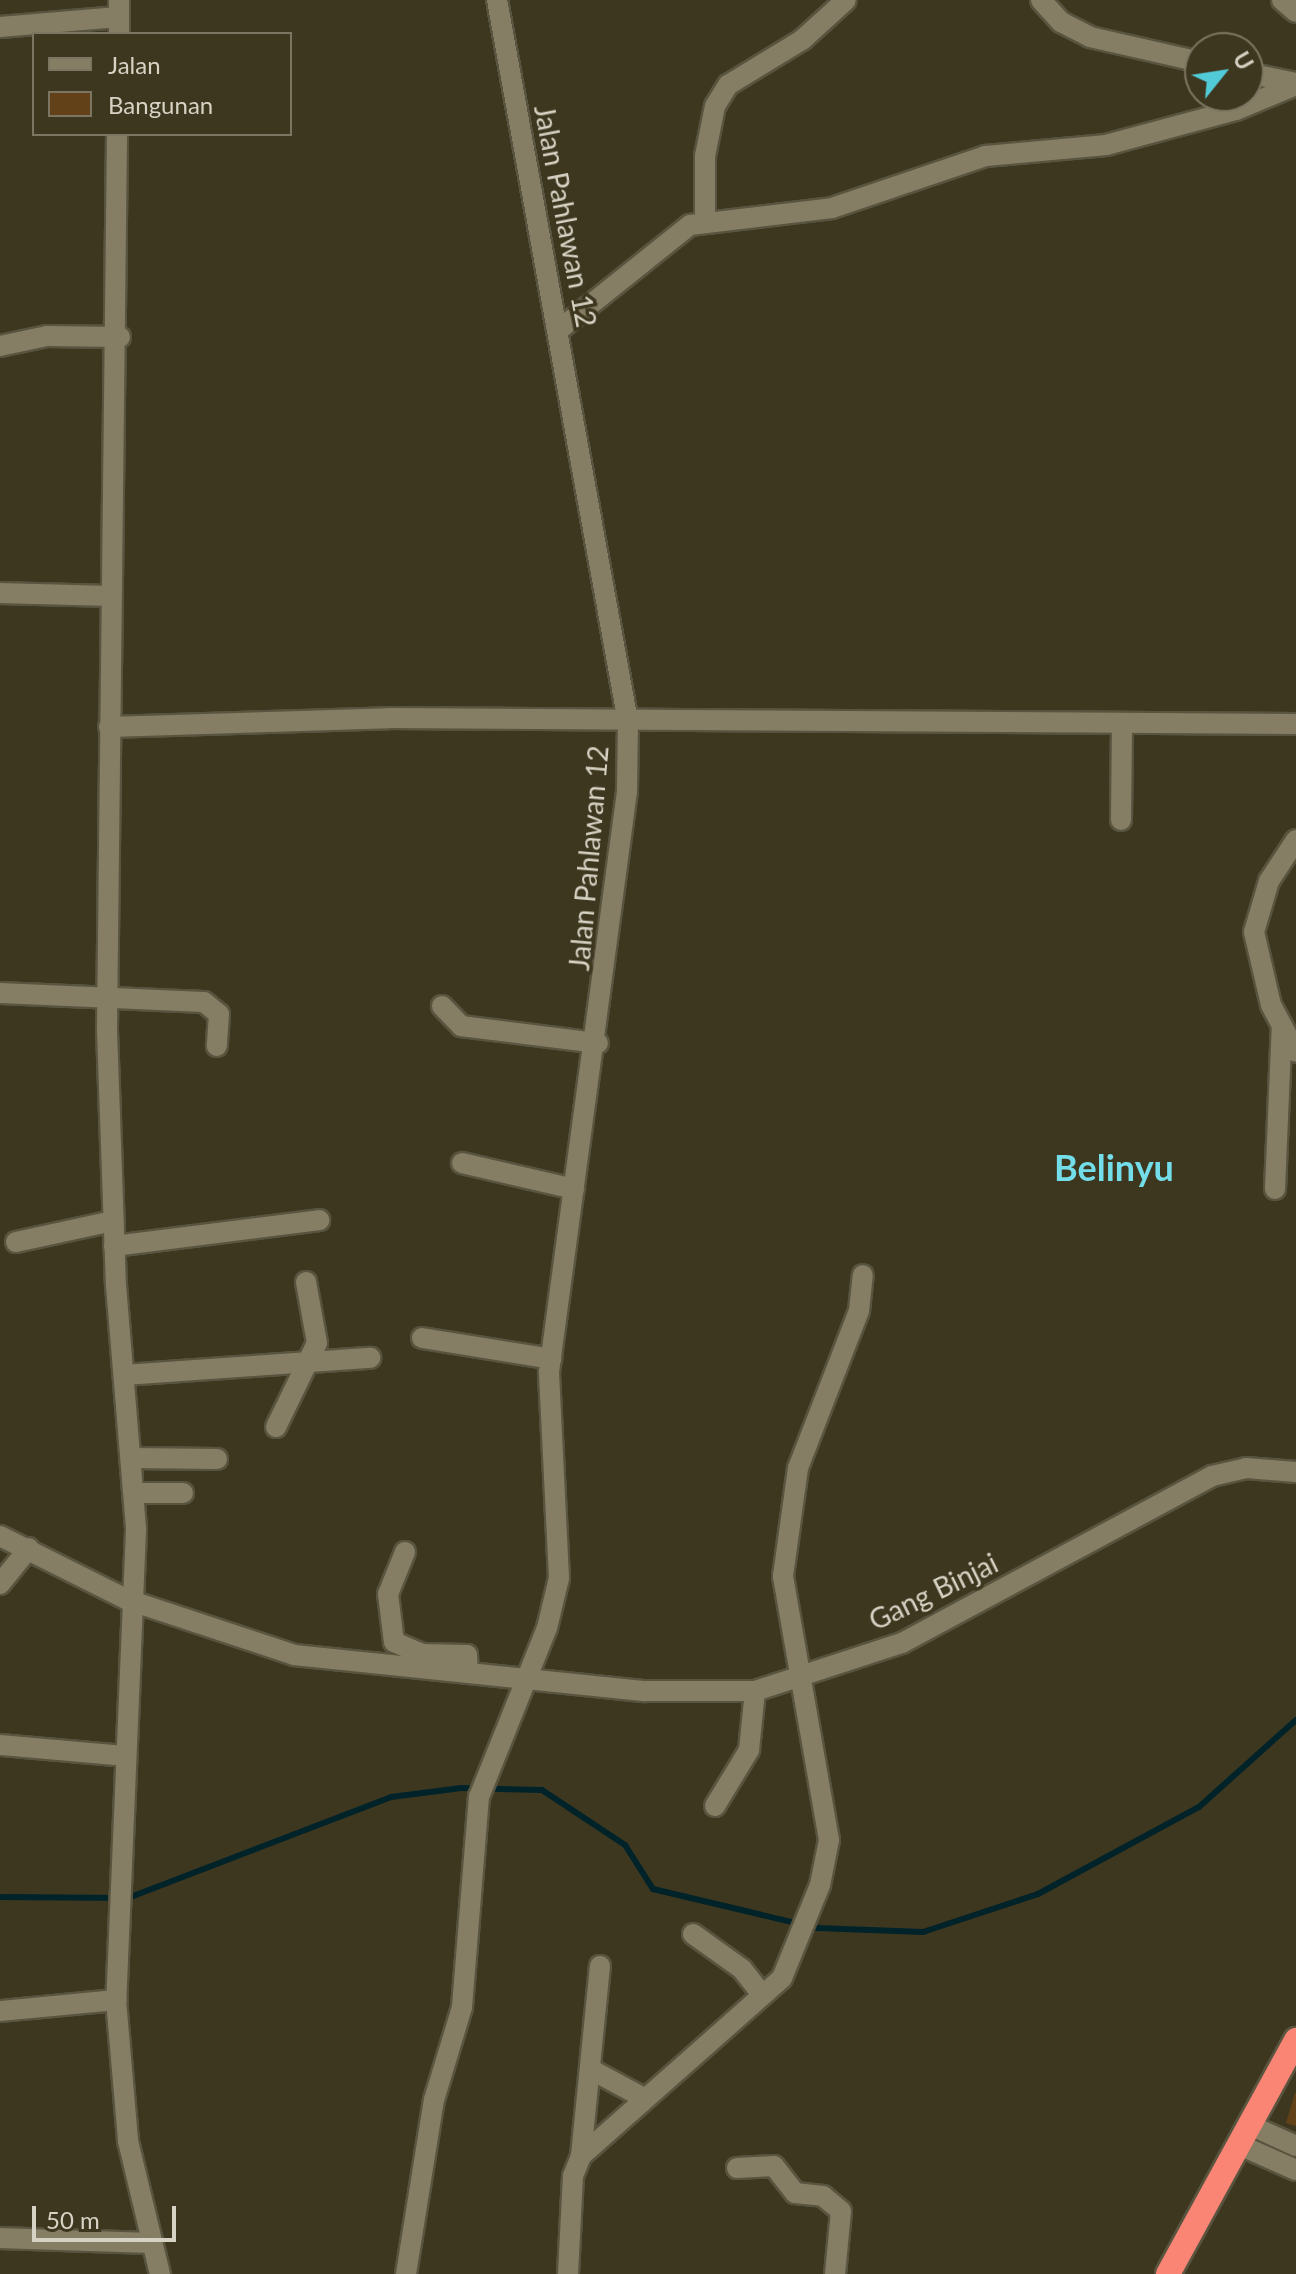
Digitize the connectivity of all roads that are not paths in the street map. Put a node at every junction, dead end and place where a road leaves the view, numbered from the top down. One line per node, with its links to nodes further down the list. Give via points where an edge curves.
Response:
1 (497, 0): 13 (street, Jalan Pahlawan 12)
2 (846, 0): 12 (street, via 802,40 728,85 715,106 705,156)
3 (1041, 0): 8 (street, via 1061,22 1090,37)
4 (1282, 0): 5 (street)
5 (1296, 12)
6 (119, 17): 7 (street)
7 (0, 27)
8 (1184, 58)
9 (1264, 77): 10 (street)
10 (1296, 84): 12 (street, via 1236,110 1106,145 986,156 847,204)
11 (117, 136): 14 (street)
12 (705, 222): 13 (street, via 659,243 611,295)
13 (560, 329): 18 (street, Jalan Pahlawan 12)
14 (120, 337): 15 (street, via 47,336); 17 (street)
15 (0, 346)
16 (0, 593): 17 (street)
17 (111, 596): 21 (street)
18 (628, 722): 19 (street); 21 (street, via 389,718); 28 (street, Jalan Pahlawan 12, via 627,791)
19 (1122, 724): 20 (street); 22 (street)
20 (1296, 724)
21 (109, 727): 25 (street)
22 (1121, 820)
23 (1296, 840): 27 (street, via 1269,881 1254,932)
24 (0, 993): 25 (street)
25 (108, 995): 29 (street, via 211,1005 219,1014); 35 (street)
26 (442, 1006): 28 (street, via 461,1026)
27 (1282, 1025): 30 (street); 33 (street)
28 (598, 1043): 32 (street, Jalan Pahlawan 12)
29 (217, 1046)
30 (1296, 1052)
31 (462, 1163): 32 (street)
32 (574, 1189): 43 (street, Jalan Pahlawan 12)
33 (1275, 1189)
34 (319, 1220): 37 (street)
35 (113, 1221): 36 (street); 37 (street)
36 (16, 1242)
37 (114, 1246): 44 (street)
38 (863, 1275): 57 (street, via 859,1311 798,1468 783,1576)
39 (306, 1282): 42 (street, via 319,1330)
40 (422, 1338): 43 (street)
41 (370, 1358): 42 (street)
42 (309, 1359): 44 (street); 45 (street)
43 (551, 1359): 58 (street, Jalan Pahlawan 12, via 559,1578)
44 (124, 1375): 46 (street)
45 (276, 1427)
46 (132, 1458): 47 (street); 49 (street)
47 (217, 1459)
48 (1296, 1472): 57 (street, Gang Binjai, via 1246,1468 1212,1476 902,1643)
49 (135, 1493): 50 (street); 55 (street)
50 (183, 1493)
51 (0, 1536): 52 (street, Gang Binjai)
52 (29, 1548): 54 (street); 55 (street, Gang Binjai)
53 (405, 1552): 56 (street, via 388,1594 394,1642 422,1654 467,1655)
54 (0, 1584)
55 (128, 1600): 56 (street, Gang Binjai, via 294,1655); 61 (street)
56 (468, 1672): 58 (street, Gang Binjai)
57 (802, 1674): 59 (street, Gang Binjai); 65 (street, via 829,1840 803,1938 782,1978)
58 (527, 1675): 59 (street, Gang Binjai, via 645,1691); 79 (street, Jalan Pahlawan 12, via 479,1797 462,2007 434,2100)
59 (755, 1691): 62 (street, via 749,1750)
60 (0, 1745): 61 (street)
61 (126, 1756): 66 (street)
62 (715, 1806)
63 (693, 1934): 65 (street, via 742,1969)
64 (600, 1966): 69 (street)
65 (762, 1995): 70 (street)
66 (116, 2000): 67 (street); 77 (street, via 126,2128)
67 (0, 2011)
68 (1296, 2040): 71 (highway)
69 (590, 2069): 70 (street); 73 (street)
70 (642, 2097): 73 (street)
71 (1247, 2136): 72 (street); 75 (street); 82 (highway)
72 (1296, 2146)
73 (581, 2156): 80 (street, via 573,2176)
74 (737, 2168): 81 (street, via 774,2166 795,2193 823,2196 841,2211)
75 (1296, 2170)
76 (0, 2238): 77 (street)
77 (149, 2243): 78 (street)
78 (160, 2274)
79 (406, 2274)
80 (568, 2274)
81 (835, 2274)
82 (1168, 2274)

